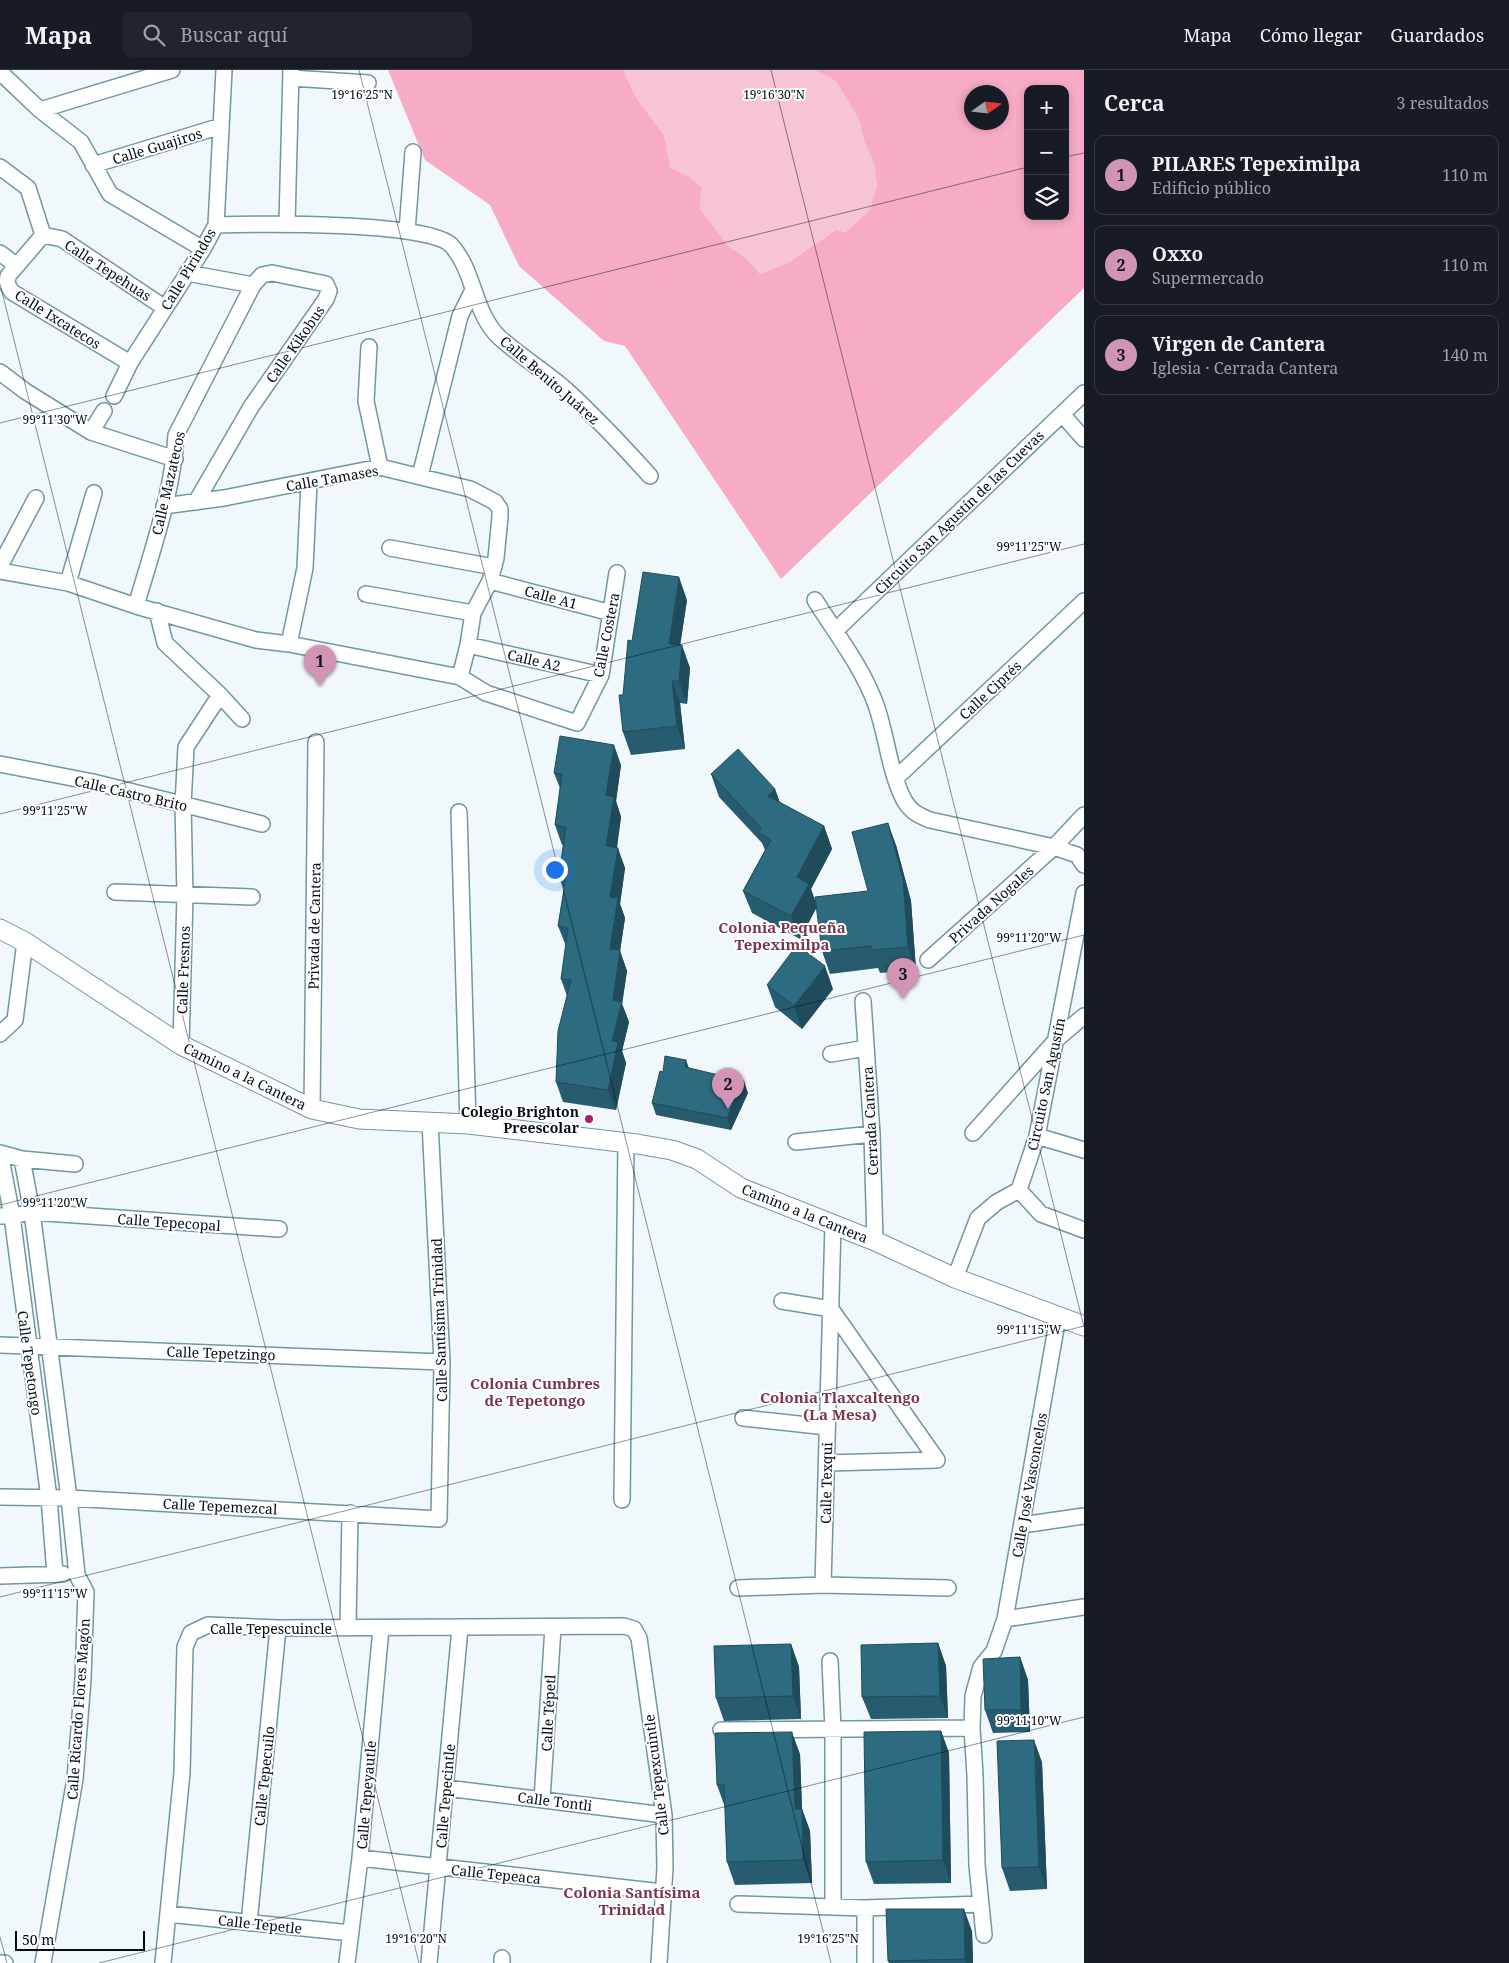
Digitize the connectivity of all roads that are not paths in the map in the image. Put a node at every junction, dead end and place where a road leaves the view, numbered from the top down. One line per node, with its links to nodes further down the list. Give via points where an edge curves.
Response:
1 (172, 70): 6 (street)
2 (224, 70): 7 (street, Calle Pirindos)
3 (0, 72): 6 (street)
4 (291, 74): 5 (street); 11 (street)
5 (368, 83)
6 (40, 110): 10 (street, via 81,142)
7 (221, 126): 10 (street, Calle Guajiros); 12 (street, Calle Pirindos)
8 (413, 152): 13 (street)
9 (0, 166): 14 (street, via 28,188)
10 (93, 166): 15 (street, via 110,194)
11 (287, 223): 12 (street, Calle Benito Juárez); 13 (street, Calle Benito Juárez)
12 (216, 225): 15 (street, Calle Pirindos)
13 (407, 231): 20 (street, Calle Benito Juárez, via 436,237 450,244 462,260)
14 (43, 235): 17 (street, Calle Ixcatecos); 21 (street, Calle Tepehuas, via 62,239)
15 (203, 249): 18 (street, Calle Pirindos)
16 (0, 253): 17 (street)
17 (16, 266): 23 (street, Calle Ixcatecos, via 8,276 7,284 12,292)
18 (187, 273): 19 (street); 21 (street, Calle Pirindos)
19 (253, 285): 31 (street, Calle Mazatecos, via 176,435); 38 (street, Calle Kikobus, via 262,275 272,274 326,284 329,291 251,408)
20 (473, 290): 33 (street, via 460,316); 34 (street, Calle Benito Juárez, via 482,316 499,337 562,387)
21 (166, 308): 23 (street, Calle Pirindos)
22 (369, 347): 32 (street, via 366,401)
23 (130, 363): 26 (street, Calle Pirindos)
24 (0, 372): 29 (street)
25 (1084, 393): 28 (street, Circuito San Agustín de las Cuevas)
26 (114, 396)
27 (104, 412): 29 (street)
28 (1062, 414): 30 (street); 53 (street, Circuito San Agustín de las Cuevas)
29 (91, 432): 31 (street)
30 (1084, 439)
31 (175, 459): 39 (street, Calle Mazatecos)
32 (380, 467): 33 (street, Calle Tamases); 35 (street, Calle Tamases)
33 (420, 476): 44 (street, Calle Tamases, via 470,489 495,502 500,509 500,518)
34 (650, 476)
35 (309, 482): 38 (street, Calle Tamases); 54 (street, via 305,568)
36 (94, 493): 45 (street)
37 (36, 498): 41 (street)
38 (196, 502): 39 (street, Calle Tamases)
39 (164, 506): 49 (street, Calle Mazatecos)
40 (390, 548): 44 (street, Calle A1)
41 (0, 566)
42 (0, 571): 45 (street)
43 (617, 573): 52 (street, Calle Costera)
44 (492, 574): 51 (street); 52 (street, Calle A1)
45 (68, 583): 49 (street)
46 (366, 594): 51 (street)
47 (815, 600): 53 (street)
48 (1084, 601): 62 (street, Calle Ciprés)
49 (136, 606): 50 (street)
50 (158, 611): 54 (street, via 256,640); 58 (street, via 165,643)
51 (473, 613): 55 (street)
52 (611, 613): 56 (street, Calle Costera)
53 (834, 631): 62 (street, via 860,671 876,705)
54 (289, 644): 57 (street)
55 (468, 645): 56 (street, Calle A2); 57 (street)
56 (601, 675): 57 (street, Calle Costera, via 578,723 486,693)
57 (460, 677)
58 (220, 695): 59 (street); 63 (street, Calle Fresnos, via 186,747)
59 (242, 719)
60 (316, 742): 83 (street, Privada de Cantera)
61 (0, 764): 63 (street, Calle Castro Brito, via 93,782)
62 (896, 778): 67 (street, via 904,800 914,814)
63 (183, 805): 66 (street, Calle Castro Brito); 71 (street, Calle Fresnos)
64 (459, 812): 85 (street)
65 (1084, 815): 67 (street, Privada Nogales)
66 (262, 824)
67 (1054, 848): 68 (street, via 1077,855); 75 (street, Privada Nogales)
68 (1084, 865)
69 (115, 892): 71 (street)
70 (1084, 893): 79 (street, Circuito San Agustín)
71 (185, 894): 72 (street); 80 (street, Calle Fresnos)
72 (252, 897)
73 (0, 929): 74 (street, Camino a la Cantera)
74 (25, 942): 78 (street, via 16,1020); 80 (street, Camino a la Cantera)
75 (928, 960)
76 (863, 1001): 81 (street, Cerrada Cantera)
77 (1084, 1016): 79 (street)
78 (0, 1034)
79 (1057, 1038): 86 (street); 88 (street, Circuito San Agustín)
80 (181, 1045): 83 (street, Camino a la Cantera)
81 (866, 1048): 82 (street); 87 (street, Cerrada Cantera)
82 (831, 1054)
83 (312, 1109): 84 (street, Camino a la Cantera, via 359,1119)
84 (430, 1122): 85 (street, Camino a la Cantera); 110 (street, Calle Santísima Trinidad)
85 (468, 1124): 89 (street, Camino a la Cantera)
86 (973, 1132)
87 (872, 1134): 90 (street); 101 (street, Cerrada Cantera)
88 (1037, 1136): 91 (street); 95 (street, Circuito San Agustín)
89 (626, 1142): 98 (street, Camino a la Cantera, via 688,1156 741,1188); 117 (street)
90 (796, 1142)
91 (1082, 1148)
92 (0, 1152): 93 (street); 97 (street, Calle Tepetongo)
93 (22, 1159): 94 (street); 96 (street, Calle Tepetongo)
94 (75, 1164)
95 (1019, 1190): 100 (street, via 1042,1214); 102 (street, via 978,1218)
96 (32, 1212): 97 (street, Calle Tepecopal); 99 (street, Calle Tepecopal); 109 (street, Calle Tepetongo)
97 (6, 1216): 108 (street, Calle Tepetongo)
98 (833, 1225): 101 (street, Camino a la Cantera); 104 (street, Calle Texqui)
99 (279, 1230)
100 (1084, 1230)
101 (875, 1241): 102 (street, Camino a la Cantera)
102 (955, 1278): 105 (street, Camino a la Cantera)
103 (782, 1301): 104 (street)
104 (831, 1309): 112 (street, Calle Texqui); 113 (street, via 937,1460)
105 (1058, 1317): 106 (street, Camino a la Cantera); 121 (street, Calle José Vasconcelos)
106 (1084, 1326)
107 (0, 1345): 108 (street, Calle Tepetzingo)
108 (28, 1346): 109 (street, Calle Tepetzingo); 115 (street, Calle Tepetongo)
109 (49, 1346): 110 (street, Calle Tepetzingo); 116 (street, Calle Tepetongo)
110 (442, 1362): 120 (street, Calle Santísima Trinidad)
111 (743, 1418): 112 (street)
112 (827, 1428): 113 (street, Calle Texqui)
113 (827, 1463): 125 (street, Calle Texqui)
114 (0, 1497): 115 (street, Calle Tepemezcal)
115 (49, 1498): 116 (street, Calle Tepemezcal); 122 (street, Calle Tepetongo)
116 (69, 1498): 118 (street, Calle Tepemezcal); 123 (street, Calle Tepetongo)
117 (622, 1500)
118 (350, 1513): 120 (street, Calle Tepemezcal); 131 (street)
119 (1084, 1516): 121 (street)
120 (439, 1518)
121 (1022, 1525): 129 (street, Calle José Vasconcelos)
122 (55, 1574): 123 (street); 124 (street)
123 (77, 1574): 156 (street, Calle Ricardo Flores Magón, via 86,1592 75,1779)
124 (0, 1576)
125 (824, 1585): 126 (street); 127 (street)
126 (738, 1588)
127 (948, 1588)
128 (1084, 1607): 129 (street)
129 (1006, 1619): 137 (street, Calle José Vasconcelos, via 994,1651 981,1667 973,1696)
130 (624, 1626): 132 (street, Calle Tepescuincle); 142 (street, Calle Tepexcuintle, via 634,1629 639,1638)
131 (348, 1627): 133 (street, Calle Tepescuincle); 134 (street, Calle Tepescuincle)
132 (553, 1627): 135 (street, Calle Tepescuincle); 141 (street, Calle Tépetl)
133 (278, 1628): 150 (street, Calle Tepescuincle, via 208,1625 191,1634 185,1647 182,1773); 151 (street, Calle Tepecuilo)
134 (382, 1628): 135 (street, Calle Tepescuincle); 143 (street, Calle Tepeyautle)
135 (460, 1628): 140 (street, Calle Tepecintle)
136 (830, 1660): 139 (street)
137 (972, 1728): 139 (street); 147 (street, Calle José Vasconcelos)
138 (721, 1730): 139 (street)
139 (833, 1730): 148 (street)
140 (446, 1788): 141 (street, Calle Tontli); 144 (street, Calle Tepecintle)
141 (542, 1800): 142 (street, Calle Tontli)
142 (664, 1815): 145 (street, Calle Tepexcuintle)
143 (360, 1858): 144 (street, Calle Tepeaca); 152 (street, Calle Tepeyautle)
144 (439, 1868): 145 (street, Calle Tepeaca); 159 (street, Calle Tepecintle)
145 (662, 1892): 160 (street, Calle Tepexcuintle)
146 (738, 1904): 148 (street)
147 (981, 1904): 149 (street); 153 (street, Calle José Vasconcelos)
148 (833, 1907): 149 (street)
149 (865, 1908): 161 (street)
150 (168, 1914): 151 (street, Calle Tepetle); 157 (street, Calle Tepescuincle)
151 (249, 1923): 152 (street, Calle Tepetle)
152 (351, 1933): 158 (street, Calle Tepeyautle)
153 (984, 1935)
154 (0, 1963): 155 (street)
155 (5, 1963)
156 (43, 1963)
157 (163, 1963)
158 (347, 1963)
159 (429, 1963)
160 (659, 1963)
161 (865, 1963)

